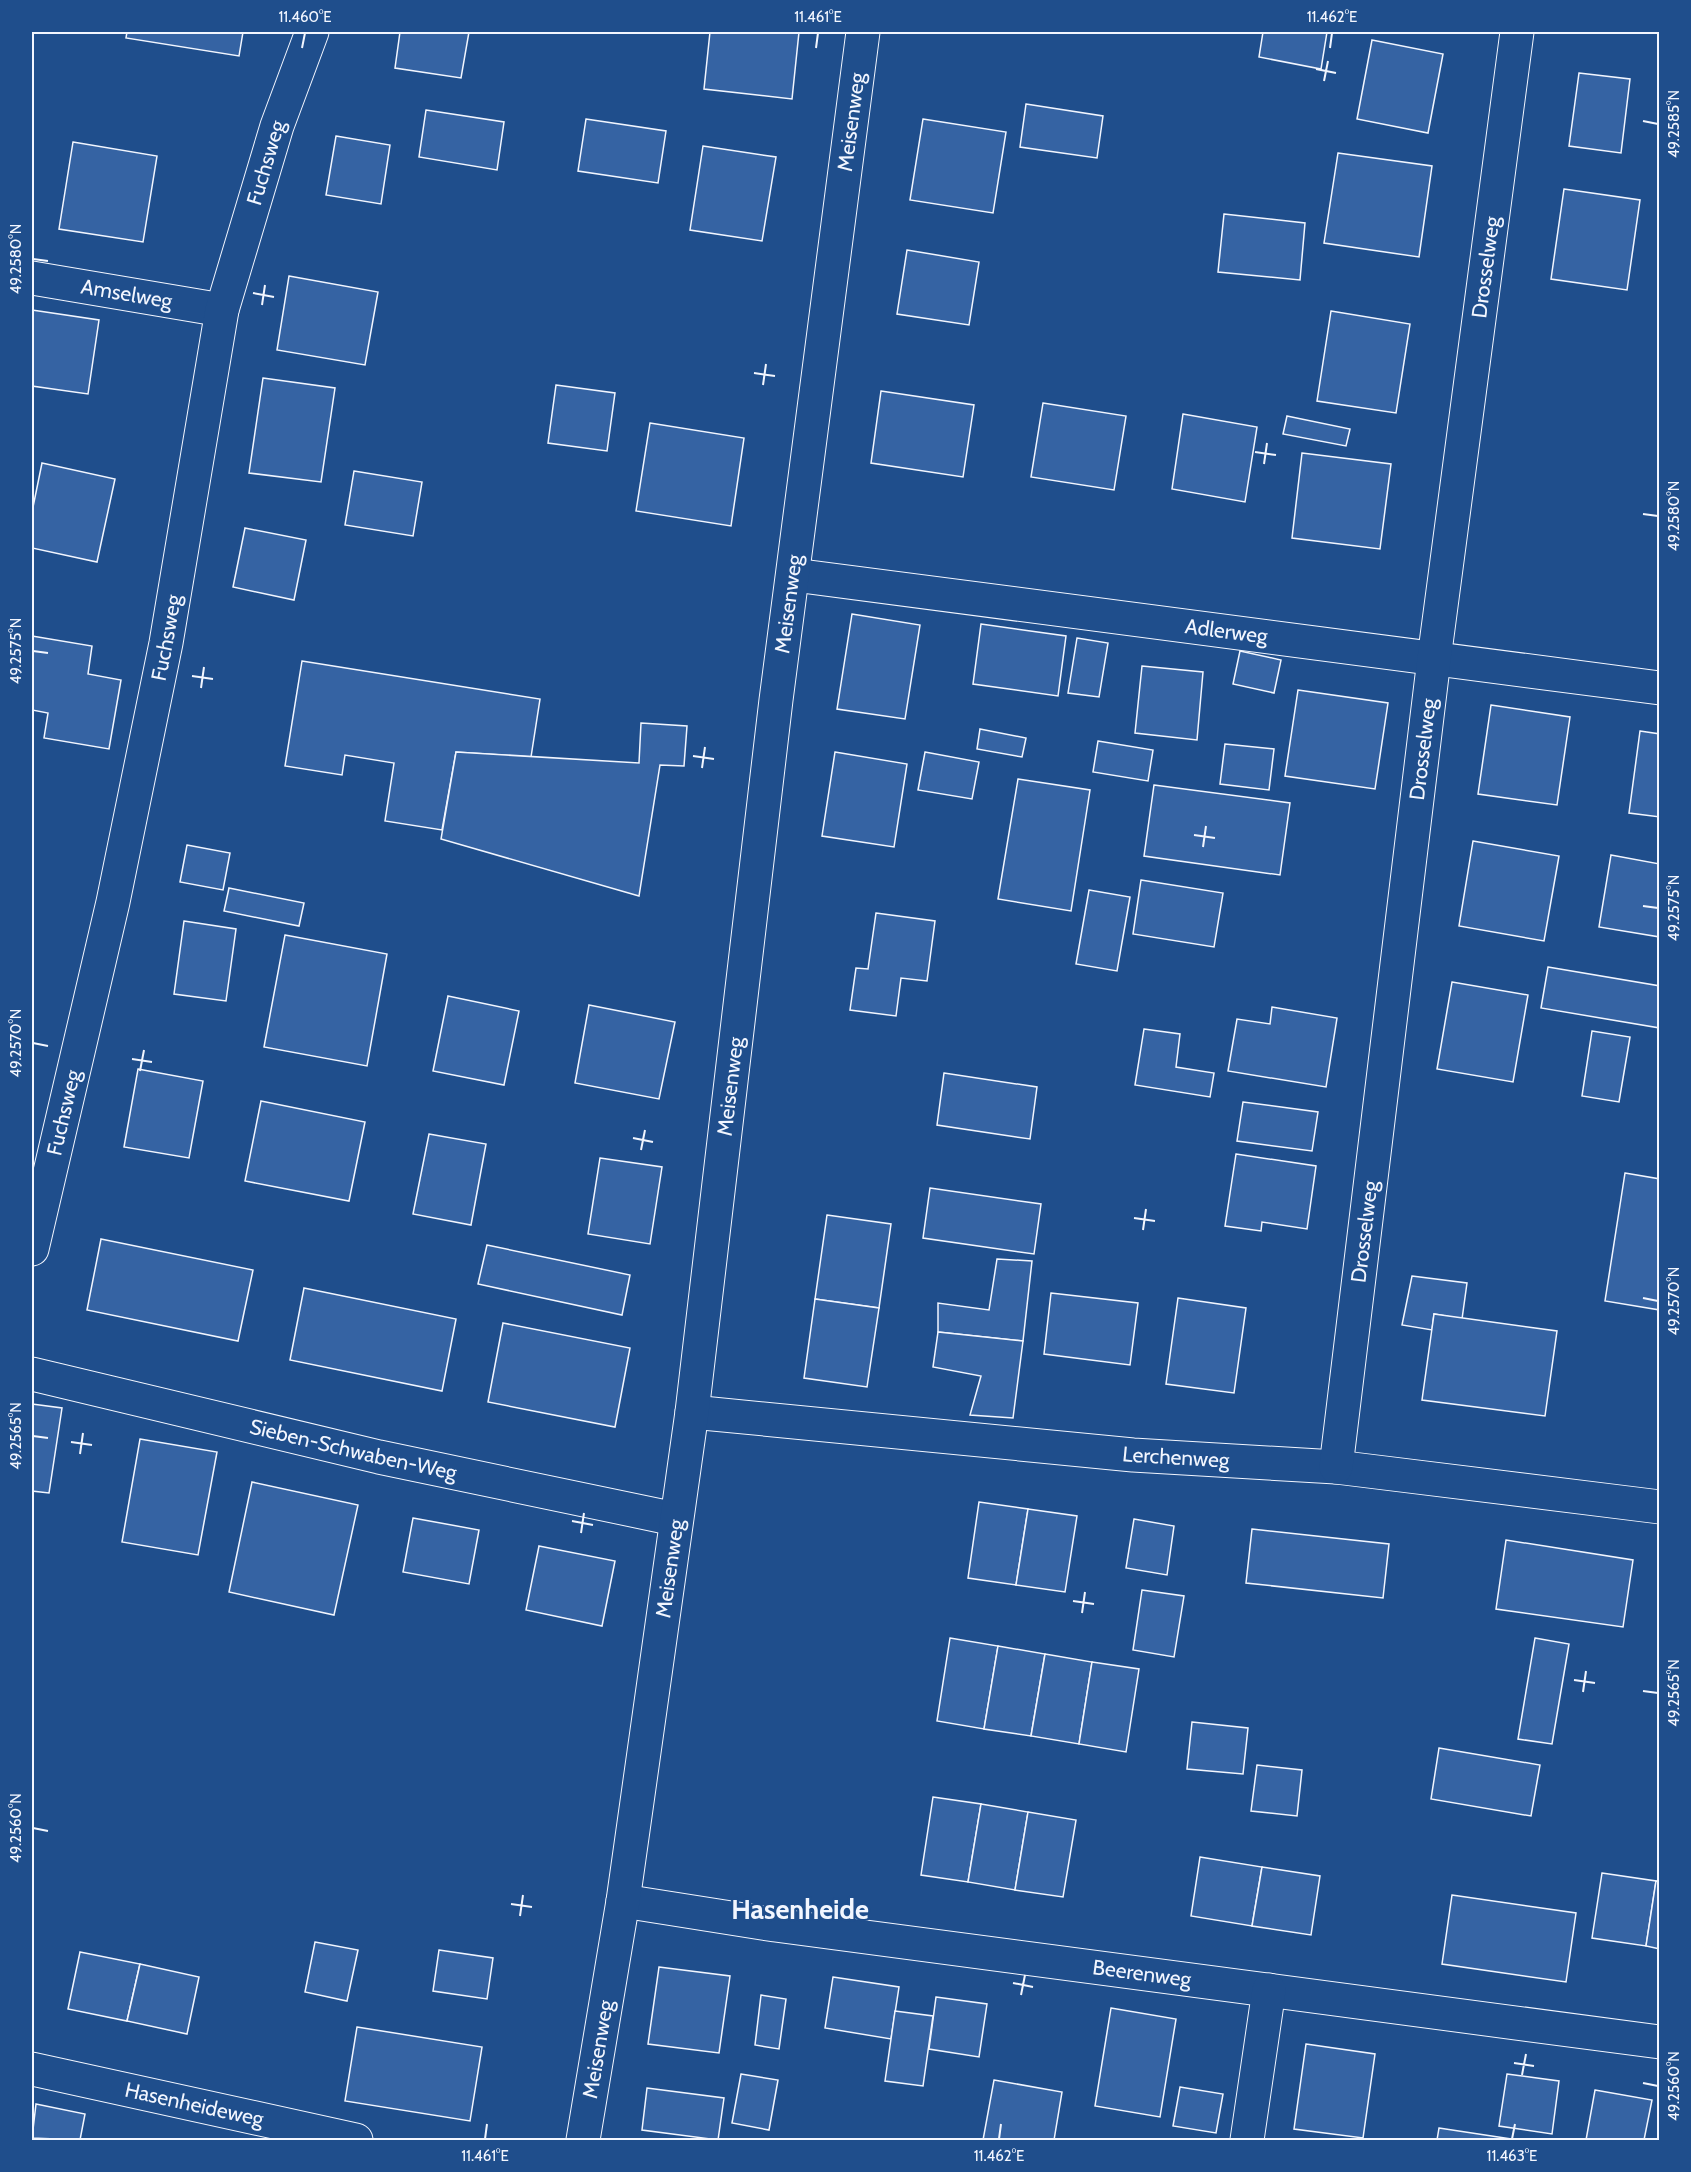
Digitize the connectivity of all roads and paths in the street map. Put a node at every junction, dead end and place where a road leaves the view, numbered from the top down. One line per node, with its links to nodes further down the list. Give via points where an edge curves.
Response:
1 (312, 32): 5 (street, Fuchsweg, via 277,126)
2 (863, 32): 6 (street, Meisenweg)
3 (1517, 32): 7 (street, Drosselweg)
4 (32, 278): 5 (street, Amselweg)
5 (222, 310): 9 (street, Fuchsweg, via 154,699 113,902)
6 (794, 575): 7 (street, Adlerweg); 11 (street, Meisenweg)
7 (1434, 659): 8 (street, Adlerweg); 12 (street, Drosselweg)
8 (1659, 688)
9 (32, 1249)
10 (32, 1374): 14 (street, Sieben-Schwaben-Weg, via 379,1457)
11 (692, 1412): 12 (street, Lerchenweg, via 1133,1455); 14 (street, Meisenweg)
12 (1336, 1467): 13 (street, Lerchenweg)
13 (1659, 1507)
14 (675, 1519): 15 (street, Meisenweg)
15 (623, 1901): 16 (street, Beerenweg, via 787,1927); 20 (street, Meisenweg)
16 (1269, 1990): 17 (street, Beerenweg); 21 (street)
17 (1659, 2042)
18 (32, 2068): 19 (street, Hasenheideweg)
19 (356, 2140)
20 (583, 2140)
21 (1247, 2140)

